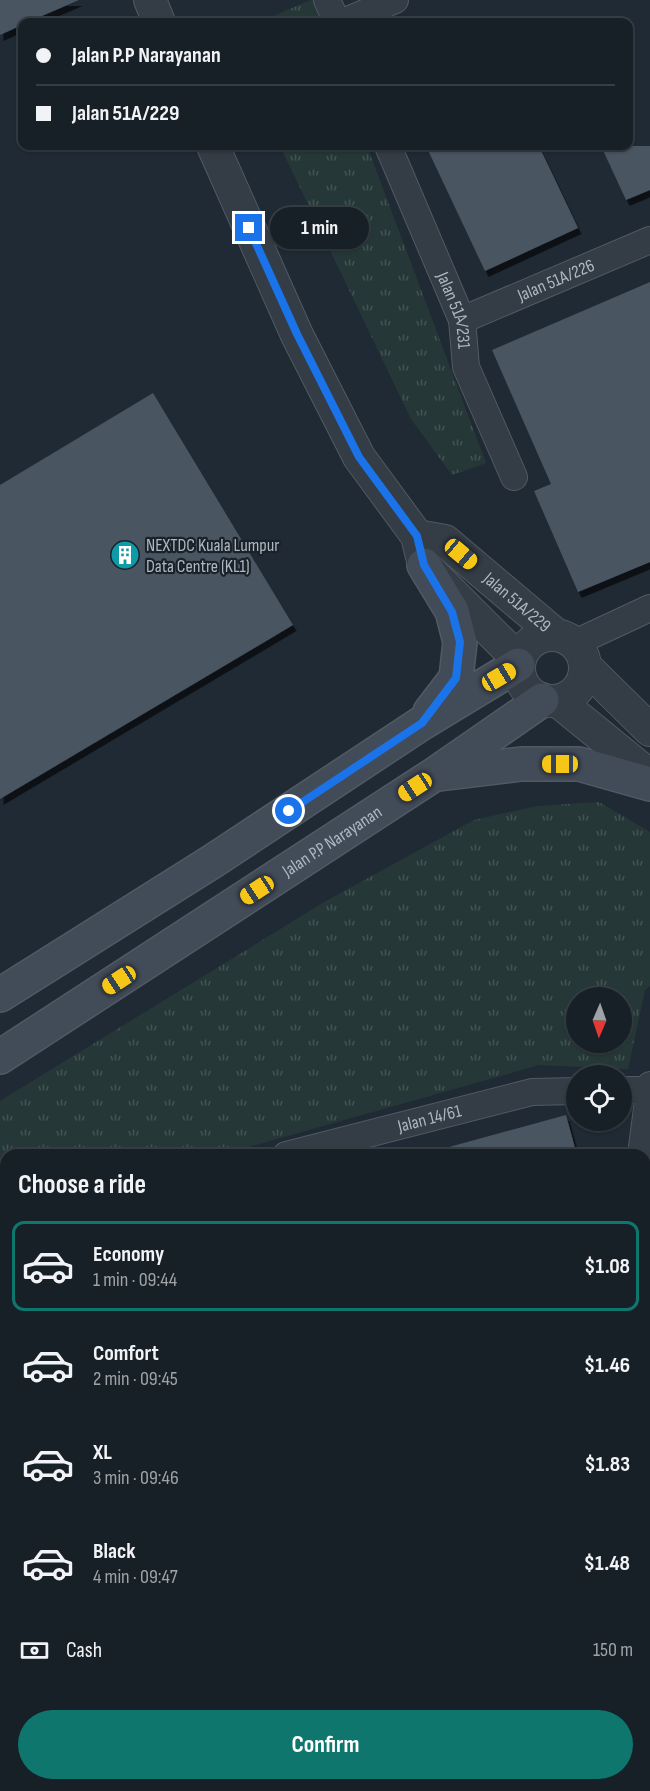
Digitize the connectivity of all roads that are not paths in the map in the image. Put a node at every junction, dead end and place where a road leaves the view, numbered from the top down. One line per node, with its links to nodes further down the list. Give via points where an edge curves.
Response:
1 (150, 0): 4 (street)
2 (327, 0): 5 (street)
3 (395, 0): 6 (street)
4 (157, 18)
5 (335, 18)
6 (352, 18)
7 (215, 150): 12 (street, Jalan 51A/229, via 297,334 359,457)
8 (390, 150): 10 (street, Jalan 51A/231)
9 (650, 240): 10 (street, Jalan 51A/226)
10 (462, 320): 11 (street, Jalan 51A/231, via 466,367)
11 (514, 477)
12 (421, 551): 14 (street, Jalan 51A/229, via 445,541); 15 (street, Jalan 51A/229); 17 (main road, via 452,612 460,642 456,678)
13 (650, 608): 14 (street)
14 (572, 648): 15 (street, via 543,635 524,649); 16 (street, via 584,678 569,696); 18 (street, Jalan 51A/229)
15 (519, 663): 16 (street, via 524,686 531,694); 17 (main road)
16 (550, 700): 19 (main road, Jalan P.P Narayanan); 20 (street)
17 (422, 723): 22 (main road)
18 (650, 730)
19 (435, 774): 21 (main road, via 521,764 579,764); 23 (main road, Jalan P.P Narayanan)
20 (650, 776)
21 (650, 784)
22 (0, 995)
23 (0, 1057)
24 (650, 1087): 25 (street); 28 (street)
25 (632, 1089)
26 (566, 1091): 27 (street, Jalan 14/61, via 532,1092)
27 (309, 1149)
28 (642, 1149)

